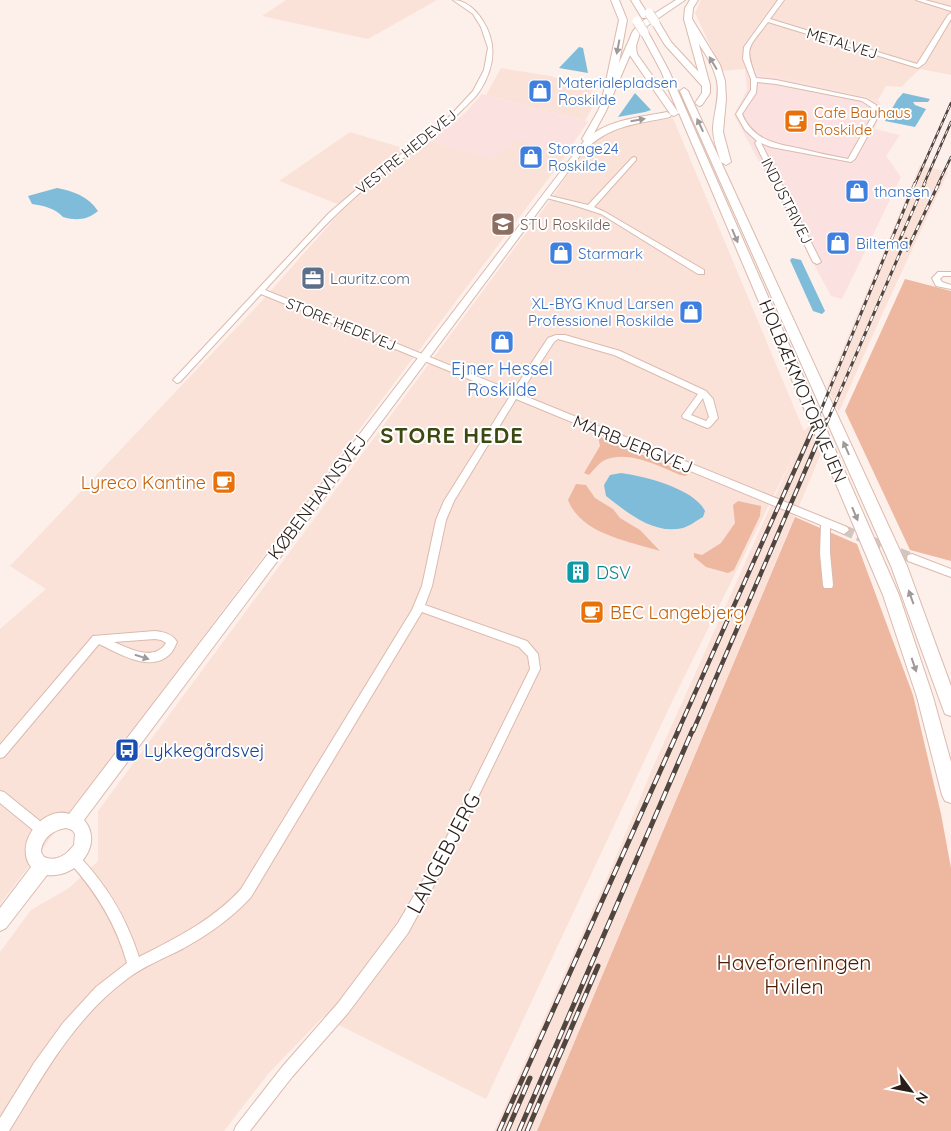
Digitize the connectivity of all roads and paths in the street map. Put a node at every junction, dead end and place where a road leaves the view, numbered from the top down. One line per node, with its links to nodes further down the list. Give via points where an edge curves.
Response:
1 (456, 0): 30 (street, VESTRE HEDEVEJ, via 475,13 491,48 488,66 476,90 450,118 345,201)
2 (615, 0): 16 (highway, one-way to 16, via 621,13 622,30)
3 (635, 0): 13 (highway, HOLBÆKMOTORVEJEN)
4 (640, 0): 13 (highway)
5 (680, 0): 13 (main road, KØBENHAVNSVEJ)
6 (694, 0): 11 (main road)
7 (781, 0): 12 (street)
8 (919, 0): 9 (street)
9 (951, 9)
10 (951, 14): 12 (street, METALVEJ, via 918,66)
11 (688, 19): 15 (main road); 25 (highway, one-way to 11, via 736,191 720,147 720,75)
12 (767, 20): 14 (street, via 745,54)
13 (644, 22): 15 (highway); 16 (main road, KØBENHAVNSVEJ); 23 (highway, HOLBÆKMOTORVEJEN); 23 (highway, via 632,46 633,54 663,94 706,181); 25 (highway, HOLBÆKMOTORVEJEN, one-way to 13, via 673,66)
14 (754, 80): 19 (street, INDUSTRIVEJ, via 751,97 739,114); 19 (street, INDUSTRIVEJ, via 864,100 877,110 848,161)
15 (706, 85): 17 (main road, via 706,93)
16 (607, 100): 20 (main road, KØBENHAVNSVEJ)
17 (698, 103)
18 (667, 115): 20 (main road, KØBENHAVNSVEJ, one-way to 18, via 610,127)
19 (760, 141): 26 (street, INDUSTRIVEJ, via 758,144)
20 (579, 150): 22 (main road, KØBENHAVNSVEJ)
21 (634, 159): 24 (street)
22 (546, 197): 24 (street); 31 (main road, KØBENHAVNSVEJ)
23 (723, 206): 44 (highway, HOLBÆKMOTORVEJEN, one-way to 44, via 891,595 925,697)
24 (590, 208): 27 (street)
25 (739, 212): 42 (highway, HOLBÆKMOTORVEJEN, one-way to 25, via 899,566)
26 (817, 262)
27 (701, 272)
28 (951, 274): 29 (street, via 936,278 940,284)
29 (951, 287)
30 (260, 291): 31 (street, STORE HEDEVEJ); 32 (street, VESTRE HEDEVEJ)
31 (422, 357): 34 (street, MARBJERGVEJ); 46 (main road, KØBENHAVNSVEJ)
32 (177, 380)
33 (703, 393): 34 (street, via 601,347 556,337)
34 (515, 396): 35 (street, MARBJERGVEJ); 40 (street, via 449,501 441,520 432,570)
35 (827, 523): 36 (street, MARBJERGVEJ); 39 (street)
36 (844, 530)
37 (912, 558): 38 (street)
38 (951, 573)
39 (828, 585)
40 (419, 608): 51 (street, via 246,893 206,929); 53 (street, LANGEBJERG, via 523,644 533,654 535,669 411,916 368,978)
41 (97, 639): 41 (street, one-way to 41, via 150,659 162,657 172,642 155,635); 43 (street)
42 (951, 709)
43 (0, 753)
44 (951, 795)
45 (0, 796): 47 (street)
46 (73, 822): 47 (main road, via 58,821); 48 (main road, via 84,833 81,850)
47 (42, 830): 49 (main road, via 33,846 33,854)
48 (74, 859): 49 (main road, via 58,866); 51 (street, via 106,894 118,916)
49 (43, 866): 50 (main road)
50 (0, 922)
51 (135, 966): 52 (street, via 92,999 69,1026)
52 (0, 1131)
53 (241, 1131)

